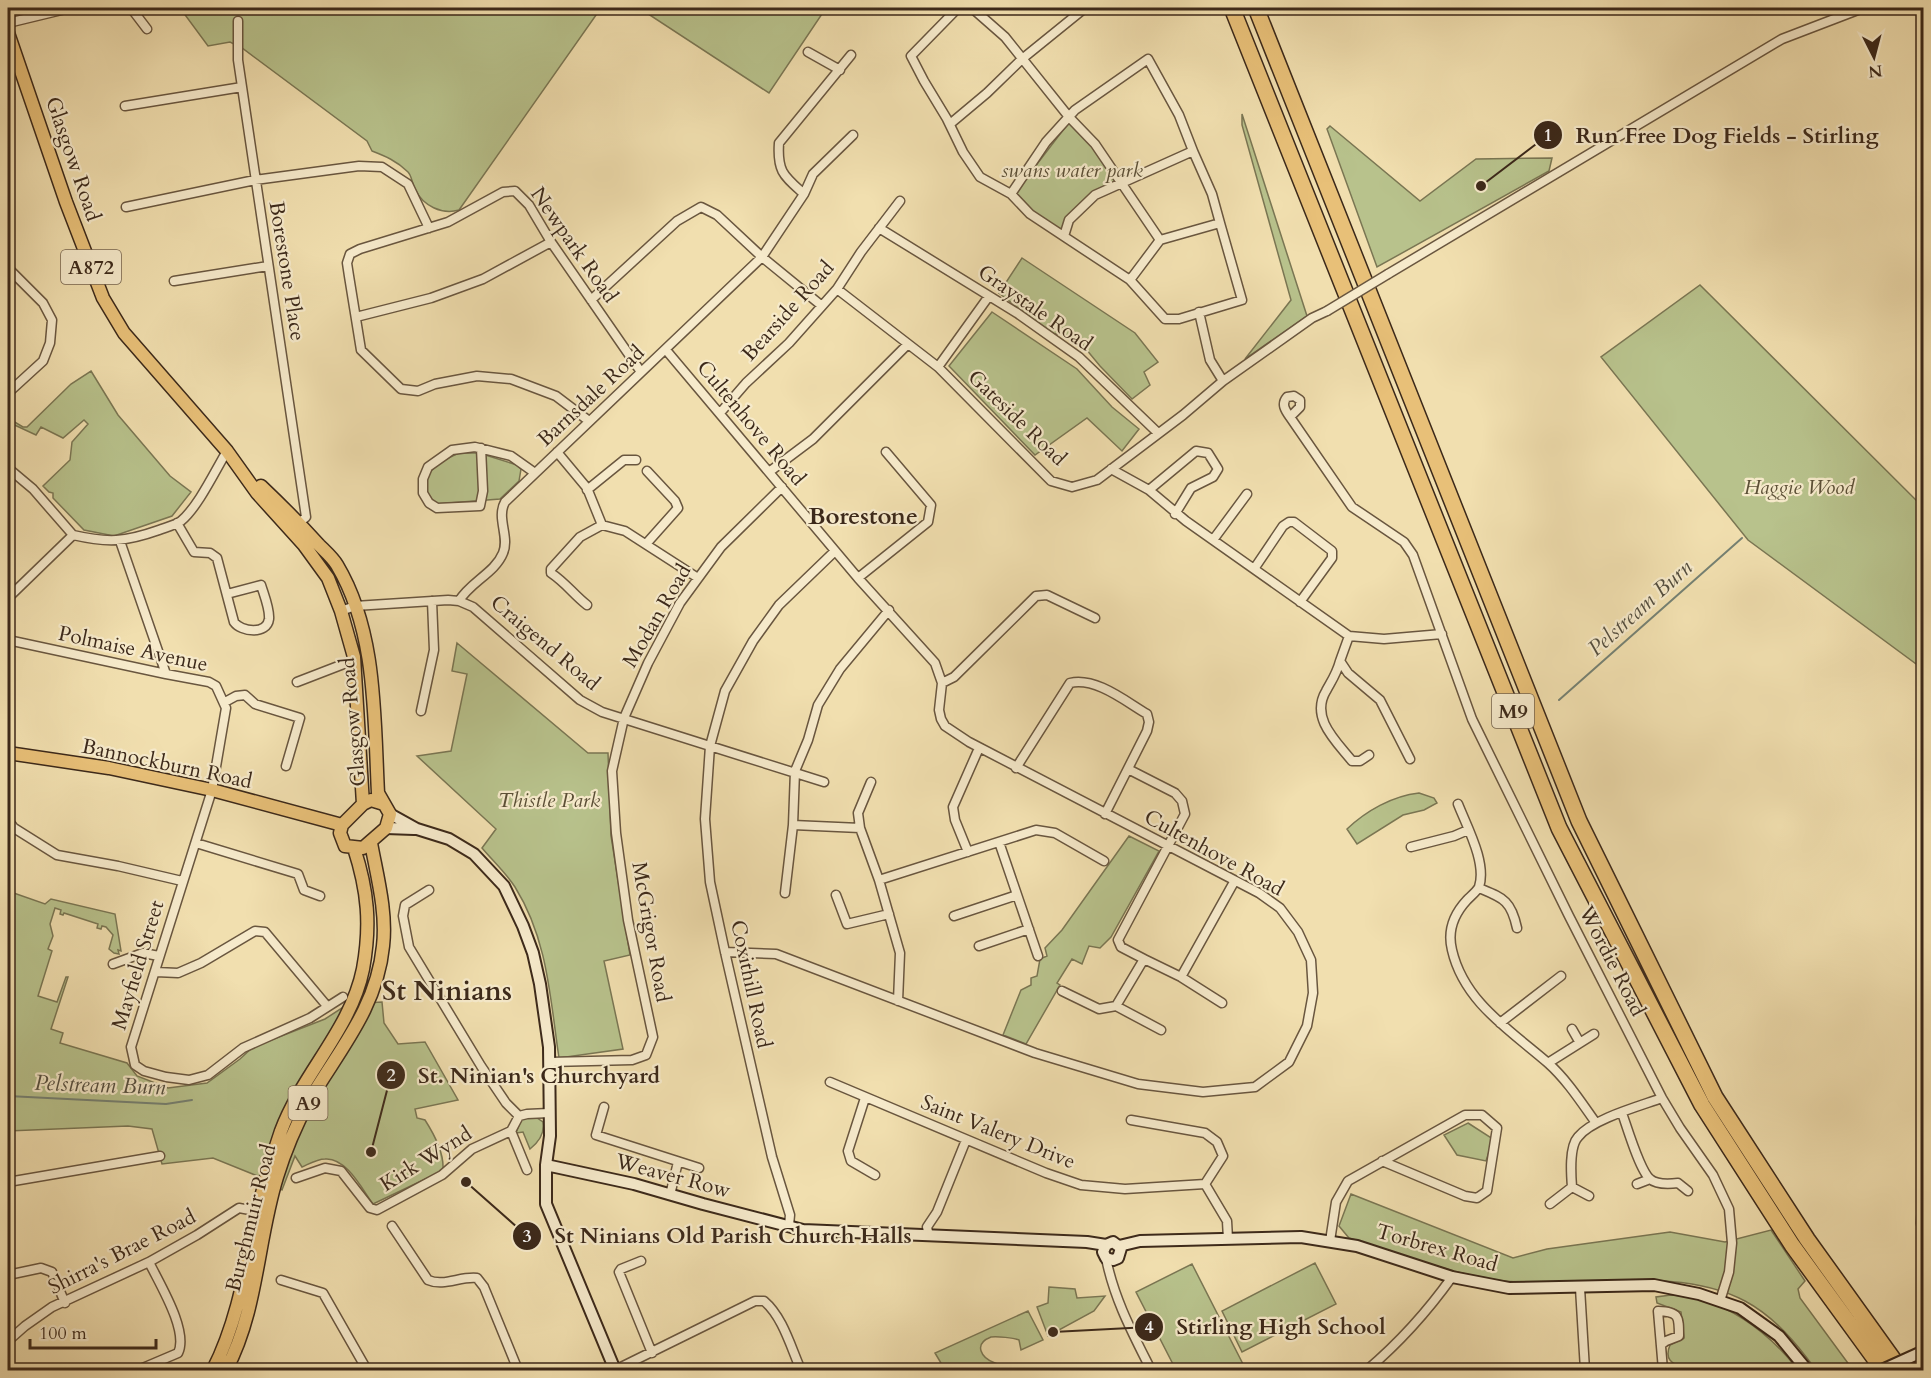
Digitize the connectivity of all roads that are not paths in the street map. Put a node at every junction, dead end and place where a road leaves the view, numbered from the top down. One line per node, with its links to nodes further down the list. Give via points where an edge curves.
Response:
1 (70, 8): 10 (street)
2 (131, 8): 11 (street)
3 (958, 8): 20 (street, via 911,56)
4 (972, 8): 15 (street, via 1005,37)
5 (1085, 8): 15 (street)
6 (1232, 8): 235 (highway, M9, via 1559,828 1702,1105 1792,1245)
7 (1256, 8): 236 (highway, M9, via 1579,821 1715,1097 1807,1239)
8 (1863, 8): 50 (street, Gateside Road, bridge, via 1782,39 1312,318)
9 (238, 21): 17 (street, Borestone Place)
10 (8, 23)
11 (147, 29)
12 (8, 33): 57 (main road, Glasgow Road / A872, via 103,298 124,333)
13 (808, 52): 16 (street)
14 (851, 55): 16 (street)
15 (1022, 59): 19 (street); 20 (street)
16 (840, 70): 25 (street, via 780,143 778,160 783,175)
17 (242, 87): 18 (street); 23 (street, Borestone Place)
18 (125, 106)
19 (1069, 117): 22 (street, via 1148,59 1179,115); 24 (street, via 1095,144); 26 (street, via 1046,142)
20 (950, 124): 26 (street, via 980,177)
21 (853, 135): 25 (street, Barnsdale Road, via 813,174)
22 (1193, 151): 24 (street); 29 (street)
23 (255, 180): 28 (street); 30 (street, via 359,166 382,167 408,184); 36 (street, Borestone Place)
24 (1121, 182): 32 (street, via 1095,195 1069,220); 33 (street)
25 (804, 194): 35 (street, Barnsdale Road)
26 (1011, 194): 32 (street, via 1030,214)
27 (900, 201): 31 (street, Bearside Road)
28 (126, 207)
29 (1220, 223): 33 (street); 44 (street, via 1242,300)
30 (429, 228): 34 (street, Newpark Road, via 503,192 515,191 529,205); 45 (street, Newpark Road, via 350,254 347,263)
31 (879, 228): 40 (street, Bearside Road); 41 (street, Graystale Road)
32 (1064, 236): 38 (street)
33 (1160, 240): 38 (street)
34 (551, 242): 42 (street, Newpark Road); 45 (street, via 483,279 431,298)
35 (762, 256): 42 (street, via 717,215 701,207 677,221); 43 (street); 47 (street, Barnsdale Road)
36 (268, 266): 39 (street); 73 (street, Borestone Place, via 306,517)
37 (8, 268): 51 (street, via 43,303 52,320 43,361)
38 (1130, 280): 44 (street, via 1165,319)
39 (174, 281)
40 (837, 290): 43 (street, Bearside Road); 46 (street, Gateside Road)
41 (989, 296): 48 (street); 55 (street, Graystale Road, via 1078,357)
42 (591, 300): 49 (street, Newpark Road)
43 (822, 306): 52 (street, Bearside Road)
44 (1199, 312): 50 (street, via 1210,360)
45 (356, 317): 54 (street, Newpark Road, via 361,350 401,389 418,391 477,376 511,379 556,396)
46 (908, 344): 48 (street, Gateside Road); 65 (street, via 813,439)
47 (666, 350): 49 (street, Barnsdale Road); 52 (street, Cultenhove Road)
48 (938, 367): 63 (street, Gateside Road, via 1051,481 1072,486 1097,480)
49 (641, 372): 54 (street, Barnsdale Road)
50 (1222, 381): 55 (street, Gateside Road)
51 (10, 387)
52 (720, 412): 65 (street, Cultenhove Road)
53 (1290, 417): 94 (street, Wordie Road, via 1352,507 1404,542 1413,555)
54 (589, 421): 58 (street, Barnsdale Road)
55 (1158, 433): 63 (street, Gateside Road)
56 (482, 448): 56 (street, via 480,506 437,508 429,503 423,493 428,467 452,450); 66 (street, via 511,456)
57 (227, 451): 61 (main road, Glasgow Road / A872); 72 (street, via 191,510)
58 (557, 452): 66 (street, Barnsdale Road); 68 (street)
59 (886, 452): 83 (street, via 931,505 928,522)
60 (636, 460): 68 (street, via 624,460)
61 (238, 465): 73 (main road, Glasgow Road / A872); 79 (main road, Glasgow Road / A872, via 257,493)
62 (8, 468): 75 (street, via 34,490)
63 (1112, 469): 69 (street)
64 (647, 471): 78 (street, via 678,507)
65 (769, 472): 67 (street, Cultenhove Road)
66 (535, 473): 87 (street, Barnsdale Road, via 503,506 505,550 498,562)
67 (782, 487): 80 (street, Cultenhove Road); 82 (street, Modan Road, via 721,547)
68 (587, 490): 74 (street)
69 (1149, 490): 71 (street); 71 (street, via 1196,451 1208,453 1218,469 1213,477 1191,488)
70 (1246, 494): 76 (street)
71 (1175, 514): 76 (street)
72 (177, 523): 77 (street); 84 (street, via 194,552 210,553 217,558)
73 (299, 523): 79 (street); 90 (main road, Glasgow Road / A872, via 336,564)
74 (602, 525): 78 (street, via 626,531); 89 (street, via 580,537 551,569)
75 (73, 536): 77 (street); 85 (street)
76 (1213, 540): 81 (street)
77 (120, 541): 99 (street)
78 (646, 544): 82 (street)
79 (304, 545): 92 (main road, Glasgow Road / A872, via 328,578)
80 (835, 551): 83 (street, Cultenhove Road); 105 (street, Coxithill Road, via 779,605 753,641 725,691)
81 (1254, 569): 88 (street); 88 (street, via 1282,526 1294,522 1332,551 1332,558)
82 (698, 578): 104 (street, Modan Road, via 648,663)
83 (858, 578): 91 (street, Cultenhove Road)
84 (227, 594): 84 (street, via 261,585 269,615 267,625 249,631 238,627)
85 (8, 598)
86 (432, 601): 87 (street); 90 (street); 103 (street, via 434,650)
87 (459, 601): 104 (street, Craigend Road, via 473,607 580,700)
88 (1300, 602): 95 (street)
89 (586, 605)
90 (355, 606): 92 (street); 119 (main road, Glasgow Road / A872, via 372,686 378,793)
91 (889, 610): 101 (street, Cultenhove Road, via 936,663); 113 (street, via 840,669 818,705)
92 (341, 611): 97 (main road, Glasgow Road / A872)
93 (1095, 618): 101 (street, via 1047,595 1036,596 954,677)
94 (1442, 634): 95 (street, via 1384,639); 174 (street, Wordie Road, via 1472,718)
95 (1349, 636): 98 (street)
96 (8, 640): 99 (street, Polmaise Avenue)
97 (354, 660): 100 (street); 117 (main road, Glasgow Road / A872)
98 (1340, 661): 108 (street, via 1321,702 1321,718 1352,761); 109 (street, via 1348,673 1380,700)
99 (166, 674): 102 (street, Polmaise Avenue, via 209,682)
100 (297, 682)
101 (942, 683): 106 (street, Cultenhove Road, via 941,719 945,726)
102 (225, 702): 110 (street, via 244,695 255,704 300,718); 116 (street, Polmaise Avenue)
103 (421, 711)
104 (624, 718): 105 (street, Craigend Road); 170 (street, McGrigor Road, via 612,771 616,833 628,920 653,1037 646,1054 632,1060)
105 (710, 746): 113 (street, Craigend Road); 151 (street, Coxithill Road, via 706,845)
106 (979, 748): 111 (street, Cultenhove Road); 135 (street, via 953,807)
107 (8, 753): 116 (main road, Bannockburn Road / A9, via 109,768)
108 (1369, 756)
109 (1410, 759)
110 (286, 766)
111 (1016, 768): 112 (street, via 1066,687 1079,681 1112,693 1147,714 1147,731); 120 (street, Cultenhove Road)
112 (1128, 769): 120 (street); 132 (street, via 1175,793 1182,801 1185,814)
113 (795, 771): 114 (street, Craigend Road); 124 (street)
114 (824, 782)
115 (872, 782): 126 (street, via 858,813)
116 (212, 790): 121 (main road, Bannockburn Road / A9); 130 (street, Mayfield Street)
117 (363, 804): 119 (main road, via 371,800); 123 (main road)
118 (1458, 804): 128 (street)
119 (387, 809): 125 (main road); 127 (street)
120 (1105, 814): 132 (street, Cultenhove Road)
121 (316, 819): 123 (main road, Bannockburn Road / A9); 133 (main road, Bannockburn Road / A9)
122 (8, 820): 138 (street, via 14,828 57,855)
123 (342, 825): 133 (main road, A9, via 340,833)
124 (793, 825): 126 (street); 142 (street)
125 (386, 828): 127 (street); 131 (main road)
126 (860, 828): 137 (street)
127 (417, 829): 170 (street, via 449,838 474,854 504,886 533,953)
128 (1468, 830): 134 (street); 140 (street, via 1481,865)
129 (999, 842): 135 (street); 136 (street, via 1036,830 1055,833); 144 (street)
130 (196, 843): 138 (street, Mayfield Street); 145 (street, via 298,874 304,890)
131 (371, 843): 133 (main road, via 363,848); 201 (main road, Burghmuir Road / A9, via 384,925 379,973 368,1007 294,1131)
132 (1167, 846): 139 (street, Cultenhove Road); 154 (street, via 1118,940 1121,947)
133 (350, 847): 201 (main road, Burghmuir Road / A9, via 364,878 368,913 362,971 346,1014 282,1128)
134 (1411, 847)
135 (968, 852): 137 (street)
136 (1104, 861)
137 (879, 880): 146 (street)
138 (182, 881): 152 (street, Mayfield Street)
139 (1234, 882): 158 (street); 161 (street, Cultenhove Road, via 1280,908 1298,932 1311,960 1313,993 1307,1026 1289,1062 1255,1088 1203,1092 1138,1084 1035,1053)
140 (1479, 888): 148 (street, via 1504,898); 165 (street, via 1456,912 1450,932 1451,949 1461,976 1476,999)
141 (429, 890): 178 (street, via 405,905 403,916 409,947 481,1066 506,1104)
142 (785, 893)
143 (836, 895): 146 (street, via 848,924)
144 (1017, 895): 147 (street); 149 (street)
145 (320, 896)
146 (889, 914): 161 (street, via 900,953)
147 (954, 916)
148 (1517, 928)
149 (1029, 929): 150 (street); 153 (street)
150 (979, 946)
151 (725, 952): 161 (street, Cultenhove Road, via 776,954); 202 (street, Coxithill Road, via 772,1157 790,1215)
152 (159, 956): 155 (street, via 143,953); 156 (street, Mayfield Street)
153 (1038, 956)
154 (1144, 959): 158 (street); 164 (street)
155 (113, 964)
156 (156, 972): 163 (street, via 178,973 255,931 265,932); 163 (street, Mayfield Street, via 131,1047 135,1065 166,1077 189,1080 208,1075 243,1048 310,1018)
157 (1561, 976): 165 (street)
158 (1181, 977): 162 (street)
159 (1062, 991): 164 (street, via 1099,1009)
160 (343, 997): 163 (street, Mayfield Street)
161 (898, 1001)
162 (1222, 1003)
163 (327, 1005)
164 (1116, 1006): 167 (street)
165 (1500, 1023): 171 (street)
166 (1572, 1029): 169 (street)
167 (1161, 1030)
168 (1594, 1034): 169 (street)
169 (1580, 1043): 171 (street)
170 (550, 1062): 176 (street)
171 (1548, 1063): 180 (street, via 1566,1081)
172 (830, 1082): 173 (street, Saint Valery Drive)
173 (866, 1098): 182 (street, Saint Valery Drive); 190 (street, via 848,1151 851,1161)
174 (1662, 1098): 177 (street); 217 (street, Wordie Road, via 1713,1174 1730,1209 1729,1272)
175 (604, 1107): 185 (street, via 596,1135)
176 (549, 1113): 178 (street); 186 (street)
177 (1622, 1113): 180 (street); 192 (street)
178 (519, 1116): 181 (street)
179 (1131, 1120): 194 (street, via 1205,1133 1217,1142 1223,1156)
180 (1596, 1124): 196 (street, via 1576,1138 1571,1160)
181 (511, 1131): 189 (street); 191 (street, Kirk Wynd, via 472,1149 442,1175 377,1210 369,1208 341,1171 325,1168)
182 (966, 1140): 194 (street, Saint Valery Drive, via 1081,1185 1125,1189); 204 (street, via 927,1227)
183 (160, 1156): 193 (street)
184 (1382, 1161): 184 (street, via 1465,1197 1477,1197 1487,1191 1497,1128 1482,1115 1465,1115); 206 (street, via 1348,1181 1336,1202)
185 (678, 1162): 187 (street); 198 (street)
186 (546, 1165): 198 (street, Weaver Row); 229 (street, via 546,1204)
187 (699, 1168)
188 (1923, 1169): 207 (street)
189 (527, 1170)
190 (875, 1175)
191 (296, 1178)
192 (1650, 1179): 195 (street); 197 (street, via 1678,1183)
193 (8, 1182)
194 (1205, 1184): 205 (street, via 1227,1221)
195 (1637, 1184)
196 (1572, 1187): 199 (street); 200 (street)
197 (1688, 1191)
198 (670, 1194): 202 (street, Weaver Row)
199 (1589, 1196)
200 (1550, 1204)
201 (263, 1212): 211 (street, Shirra's Brae Road, via 239,1208); 225 (main road, Burghmuir Road / A9, via 224,1350); 226 (main road, Burghmuir Road / A9, via 255,1286)
202 (789, 1225): 204 (street, Torbrex Road, via 803,1230)
203 (392, 1226): 228 (street, via 428,1280 436,1283 477,1278)
204 (929, 1236): 208 (street, Torbrex Road, via 1087,1242)
205 (1228, 1239): 206 (street, Torbrex Road, via 1301,1237); 209 (street, Torbrex Road, via 1140,1241)
206 (1330, 1241): 213 (street, Torbrex Road)
207 (1923, 1241)
208 (1105, 1252): 209 (street, Torbrex Road, via 1113,1260); 209 (street, Torbrex Road, via 1113,1242); 215 (street)
209 (1119, 1252): 215 (street)
210 (641, 1261): 222 (street, via 619,1272)
211 (149, 1262): 218 (street, Shirra's Brae Road); 224 (street, via 180,1329 182,1346 178,1353)
212 (8, 1275): 218 (street, via 41,1268 52,1272)
213 (1452, 1277): 216 (street, Torbrex Road, via 1509,1288); 232 (street, via 1431,1306)
214 (281, 1280): 227 (street, via 323,1293)
215 (1110, 1281): 231 (street)
216 (1580, 1287): 217 (street, Torbrex Road, via 1654,1285); 233 (street)
217 (1720, 1301): 223 (street, Torbrex Road, via 1740,1308 1779,1336)
218 (65, 1303): 219 (street, Shirra's Brae Road, via 52,1307)
219 (8, 1341)
220 (1661, 1345): 234 (street)
221 (1923, 1351): 235 (street, bridge)
222 (652, 1353): 229 (street); 230 (street, via 755,1301 764,1301 778,1319)
223 (1806, 1369)
224 (138, 1371)
225 (213, 1371)
226 (226, 1371)
227 (367, 1371)
228 (518, 1371)
229 (615, 1371)
230 (801, 1371)
231 (1151, 1371)
232 (1367, 1371)
233 (1585, 1371)
234 (1663, 1371)
235 (1882, 1371)
236 (1901, 1371)

